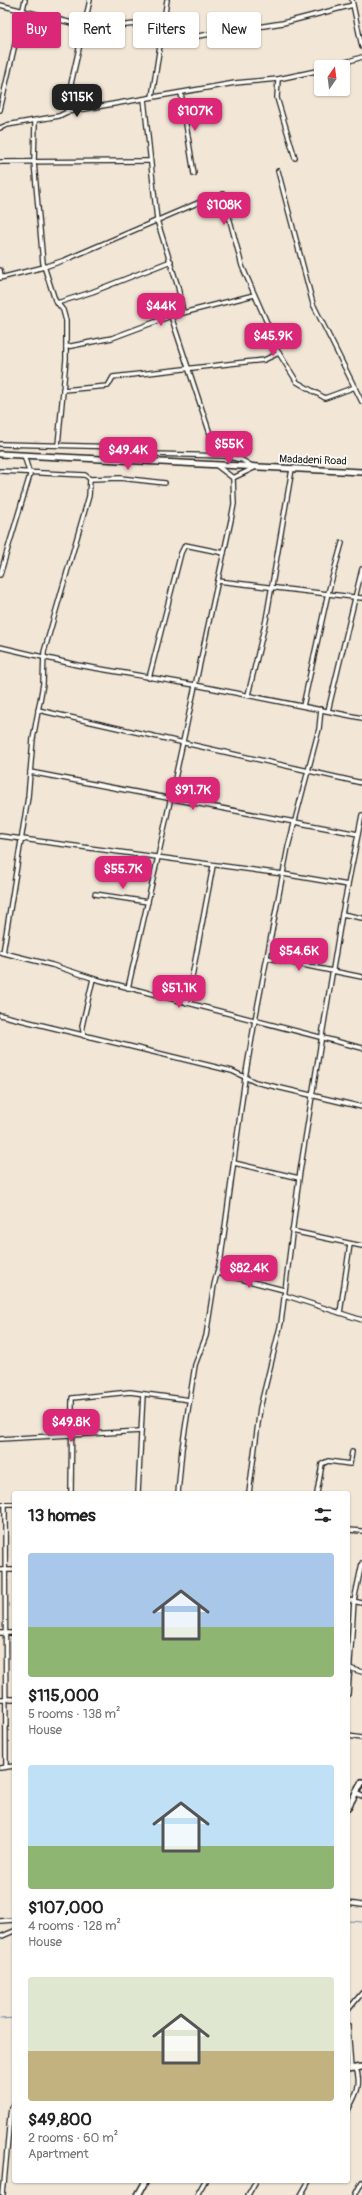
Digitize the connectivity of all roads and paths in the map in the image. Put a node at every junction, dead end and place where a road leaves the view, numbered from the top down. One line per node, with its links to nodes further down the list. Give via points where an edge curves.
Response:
1 (25, 0): 7 (street)
2 (90, 0): 8 (street)
3 (167, 0): 9 (street)
4 (352, 0): 6 (street)
5 (0, 5): 7 (street)
6 (353, 5): 10 (street, via 283,23); 11 (street)
7 (22, 12)
8 (87, 12)
9 (165, 12)
10 (199, 36)
11 (362, 47)
12 (14, 48): 22 (street)
13 (79, 48): 23 (street)
14 (158, 48): 20 (street)
15 (362, 57): 16 (street)
16 (350, 61)
17 (314, 71): 18 (street)
18 (278, 79): 19 (street, via 235,83); 26 (street, via 277,98)
19 (181, 93): 20 (street); 31 (street)
20 (152, 97): 21 (street)
21 (144, 99): 23 (street); 27 (street)
22 (0, 110)
23 (67, 112): 24 (street)
24 (35, 122): 25 (street); 29 (street)
25 (0, 128)
26 (295, 158)
27 (150, 161): 29 (street); 34 (street)
28 (0, 162): 29 (street)
29 (34, 162): 36 (street)
30 (278, 171): 46 (street, via 313,304)
31 (194, 174)
32 (223, 194): 39 (street, via 242,266)
33 (200, 202): 34 (street)
34 (157, 220): 35 (street); 36 (street)
35 (171, 261): 40 (street); 41 (street)
36 (44, 267): 38 (street); 40 (street)
37 (0, 270): 38 (street)
38 (1, 277)
39 (254, 295): 41 (street); 44 (street, via 268,324 272,342)
40 (57, 303): 43 (street, via 65,314)
41 (183, 312): 42 (street)
42 (171, 316): 43 (street, via 112,338); 45 (street)
43 (66, 347): 47 (street)
44 (279, 353): 45 (street, via 264,360); 46 (street, via 297,382 323,397 328,398)
45 (189, 368): 47 (street, via 113,377 108,386); 53 (street)
46 (355, 387): 48 (street)
47 (63, 390): 50 (street)
48 (362, 402)
49 (0, 444): 50 (street)
50 (58, 445): 53 (street, via 126,448 155,454)
51 (0, 454): 52 (street, Madadeni Road)
52 (24, 455): 54 (street, Madadeni Road); 58 (street)
53 (217, 455): 55 (street, via 242,460)
54 (216, 465): 55 (street, Madadeni Road); 61 (street)
55 (255, 467): 56 (street, Madadeni Road); 61 (street)
56 (292, 469): 59 (street, Madadeni Road); 68 (street)
57 (0, 471): 58 (street)
58 (30, 472): 60 (street, via 85,475); 66 (street)
59 (362, 472)
60 (90, 478): 62 (street); 73 (street, via 89,496 59,596)
61 (233, 478): 64 (street, via 234,504)
62 (165, 483)
63 (342, 543): 69 (street)
64 (224, 553): 67 (street); 74 (street, via 185,545)
65 (362, 569): 70 (street)
66 (0, 575)
67 (218, 581): 68 (street); 75 (street)
68 (271, 587): 69 (street); 76 (street)
69 (328, 593): 70 (street); 77 (street)
70 (355, 597): 71 (street); 80 (street)
71 (362, 598)
72 (0, 647): 73 (street)
73 (44, 658): 74 (street); 79 (street, via 44,676)
74 (149, 678): 75 (street)
75 (194, 685): 76 (street); 82 (street)
76 (248, 695): 77 (street)
77 (303, 706): 78 (street)
78 (321, 709): 80 (street); 83 (street, via 319,729)
79 (38, 710): 82 (street); 84 (street)
80 (328, 711): 81 (street)
81 (362, 718)
82 (182, 744): 83 (street); 86 (street)
83 (308, 770): 85 (street); 88 (street)
84 (30, 772): 86 (street); 91 (street)
85 (362, 782)
86 (170, 799): 88 (street); 92 (street)
87 (362, 815): 89 (street)
88 (294, 823): 89 (street); 94 (street)
89 (358, 834): 95 (street)
90 (0, 836): 91 (street)
91 (20, 838): 92 (street); 100 (street)
92 (158, 857): 93 (street); 97 (street)
93 (213, 866): 94 (street); 106 (street)
94 (283, 874): 95 (street); 101 (street)
95 (348, 885): 98 (street)
96 (96, 894): 97 (street)
97 (148, 902): 105 (street)
98 (342, 914): 99 (street); 102 (street)
99 (362, 918)
100 (2, 953): 104 (street, via 52,965)
101 (268, 958): 102 (street); 108 (street)
102 (333, 971): 103 (street); 110 (street)
103 (362, 978)
104 (93, 979): 105 (street); 109 (street, via 82,1026)
105 (128, 988): 106 (street)
106 (187, 1003): 108 (street)
107 (0, 1014): 109 (street)
108 (255, 1020): 110 (street); 112 (street)
109 (84, 1036): 112 (street, via 232,1072)
110 (322, 1038): 111 (street); 113 (street)
111 (362, 1048)
112 (245, 1078): 113 (street); 115 (street)
113 (312, 1097): 114 (street); 116 (street)
114 (362, 1107)
115 (234, 1163): 116 (street); 120 (street)
116 (299, 1178): 117 (street)
117 (292, 1230): 118 (street); 121 (street)
118 (350, 1244): 119 (street); 122 (street)
119 (362, 1246)
120 (217, 1273): 121 (street); 125 (street, via 206,1336 196,1365)
121 (284, 1292): 122 (street); 133 (street, via 277,1343 260,1408)
122 (340, 1313): 123 (street)
123 (362, 1320)
124 (143, 1394): 125 (street); 126 (street); 127 (street, via 118,1393 72,1398)
125 (190, 1400): 132 (street)
126 (141, 1431): 127 (street); 131 (street)
127 (71, 1436): 128 (street); 130 (street)
128 (0, 1438)
129 (352, 1452): 134 (street, via 349,1465 334,1461 324,1463)
130 (71, 1491)
131 (138, 1491)
132 (178, 1491)
133 (249, 1491)
134 (317, 1491)
135 (0, 1504): 136 (street)
136 (5, 1504): 137 (street); 142 (street)
137 (12, 1504)
138 (350, 1530): 139 (street)
139 (362, 1531)
140 (362, 1563): 145 (street)
141 (0, 1570): 142 (street)
142 (5, 1570): 143 (street); 148 (street)
143 (12, 1570)
144 (350, 1600): 145 (street)
145 (354, 1601): 146 (street); 150 (street)
146 (362, 1603)
147 (0, 1633): 148 (street)
148 (7, 1633): 149 (street); 154 (street)
149 (12, 1633)
150 (350, 1655)
151 (350, 1668): 152 (street)
152 (362, 1672)
153 (0, 1699): 154 (street)
154 (6, 1699): 155 (street); 159 (street)
155 (12, 1699)
156 (350, 1736): 157 (street)
157 (362, 1738)
158 (12, 1766): 159 (street)
159 (6, 1767): 160 (street)
160 (0, 1768)
161 (362, 1782): 162 (street)
162 (356, 1793): 163 (street); 164 (street)
163 (362, 1796)
164 (350, 1804)
165 (350, 1903): 166 (street)
166 (362, 1905)
167 (12, 1920): 168 (street)
168 (0, 1921)
169 (12, 1932): 170 (street)
170 (0, 1937)
171 (362, 1993): 172 (street)
172 (350, 2008)
173 (350, 2048): 175 (street)
174 (362, 2067): 175 (street)
175 (352, 2069): 177 (street, via 359,2076 360,2087)
176 (12, 2106): 183 (street)
177 (350, 2106)
178 (362, 2182): 188 (street)
179 (145, 2183): 184 (street)
180 (204, 2183): 185 (street)
181 (254, 2183): 186 (street)
182 (308, 2183): 187 (street)
183 (3, 2195)
184 (138, 2195)
185 (197, 2195)
186 (248, 2195)
187 (302, 2195)
188 (355, 2195)

